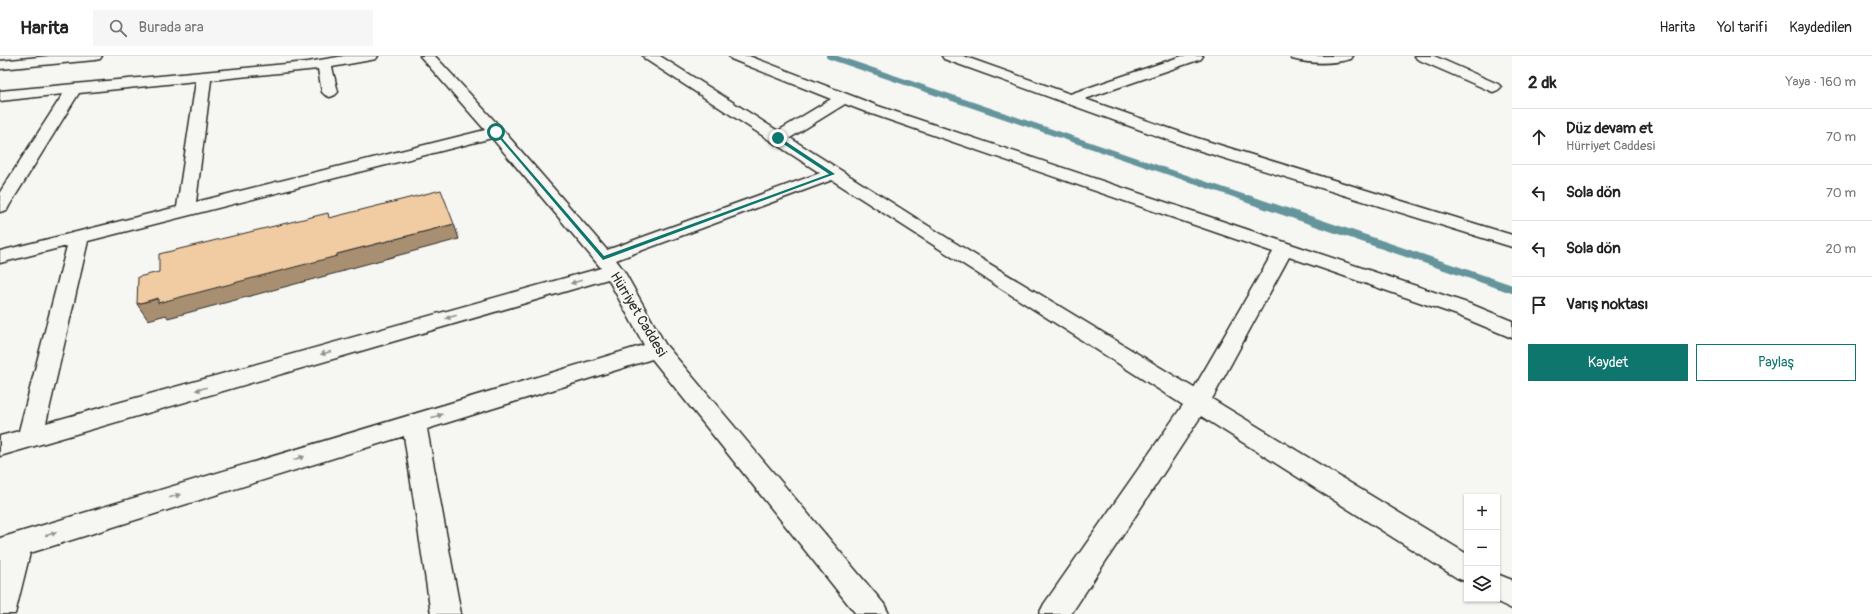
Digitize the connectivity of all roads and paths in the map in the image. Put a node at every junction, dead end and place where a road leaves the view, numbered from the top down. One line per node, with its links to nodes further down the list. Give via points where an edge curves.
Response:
1 (95, 56): 14 (street)
2 (371, 56): 13 (street)
3 (427, 56): 23 (street, Hürriyet Caddesi)
4 (650, 56): 24 (street)
5 (736, 56): 18 (street)
6 (774, 56): 18 (street)
7 (949, 56): 22 (street)
8 (1196, 56): 22 (street)
9 (1297, 56): 10 (street)
10 (1346, 56)
11 (1422, 56): 16 (street)
12 (306, 61): 13 (street); 15 (street)
13 (324, 63): 19 (street)
14 (0, 65)
15 (204, 76): 17 (street); 27 (street)
16 (1493, 86)
17 (74, 89): 20 (street); 26 (street)
18 (820, 89): 21 (street)
19 (330, 92)
20 (0, 96)
21 (843, 98): 24 (street); 30 (street)
22 (1070, 99): 29 (street, via 1191,142)
23 (496, 132): 27 (street); 32 (street, Hürriyet Caddesi)
24 (778, 138): 25 (street)
25 (833, 174): 32 (street); 35 (street)
26 (0, 206)
27 (186, 210): 28 (street)
28 (79, 237): 31 (street); 37 (street)
29 (1512, 241)
30 (1284, 249): 33 (street, via 1465,310); 35 (street)
31 (0, 257)
32 (608, 264): 34 (street, Hürriyet Caddesi); 37 (street, one-way to 37)
33 (1512, 330)
34 (657, 349): 36 (street, one-way to 34); 45 (street, Hürriyet Caddesi)
35 (1198, 402): 40 (street); 46 (street)
36 (414, 423): 39 (street, one-way to 36); 44 (street)
37 (30, 438): 38 (street)
38 (0, 446)
39 (9, 547): 43 (street)
40 (1464, 567)
41 (1500, 589): 42 (street)
42 (1512, 596)
43 (0, 614)
44 (446, 614)
45 (874, 614)
46 (1054, 614)

